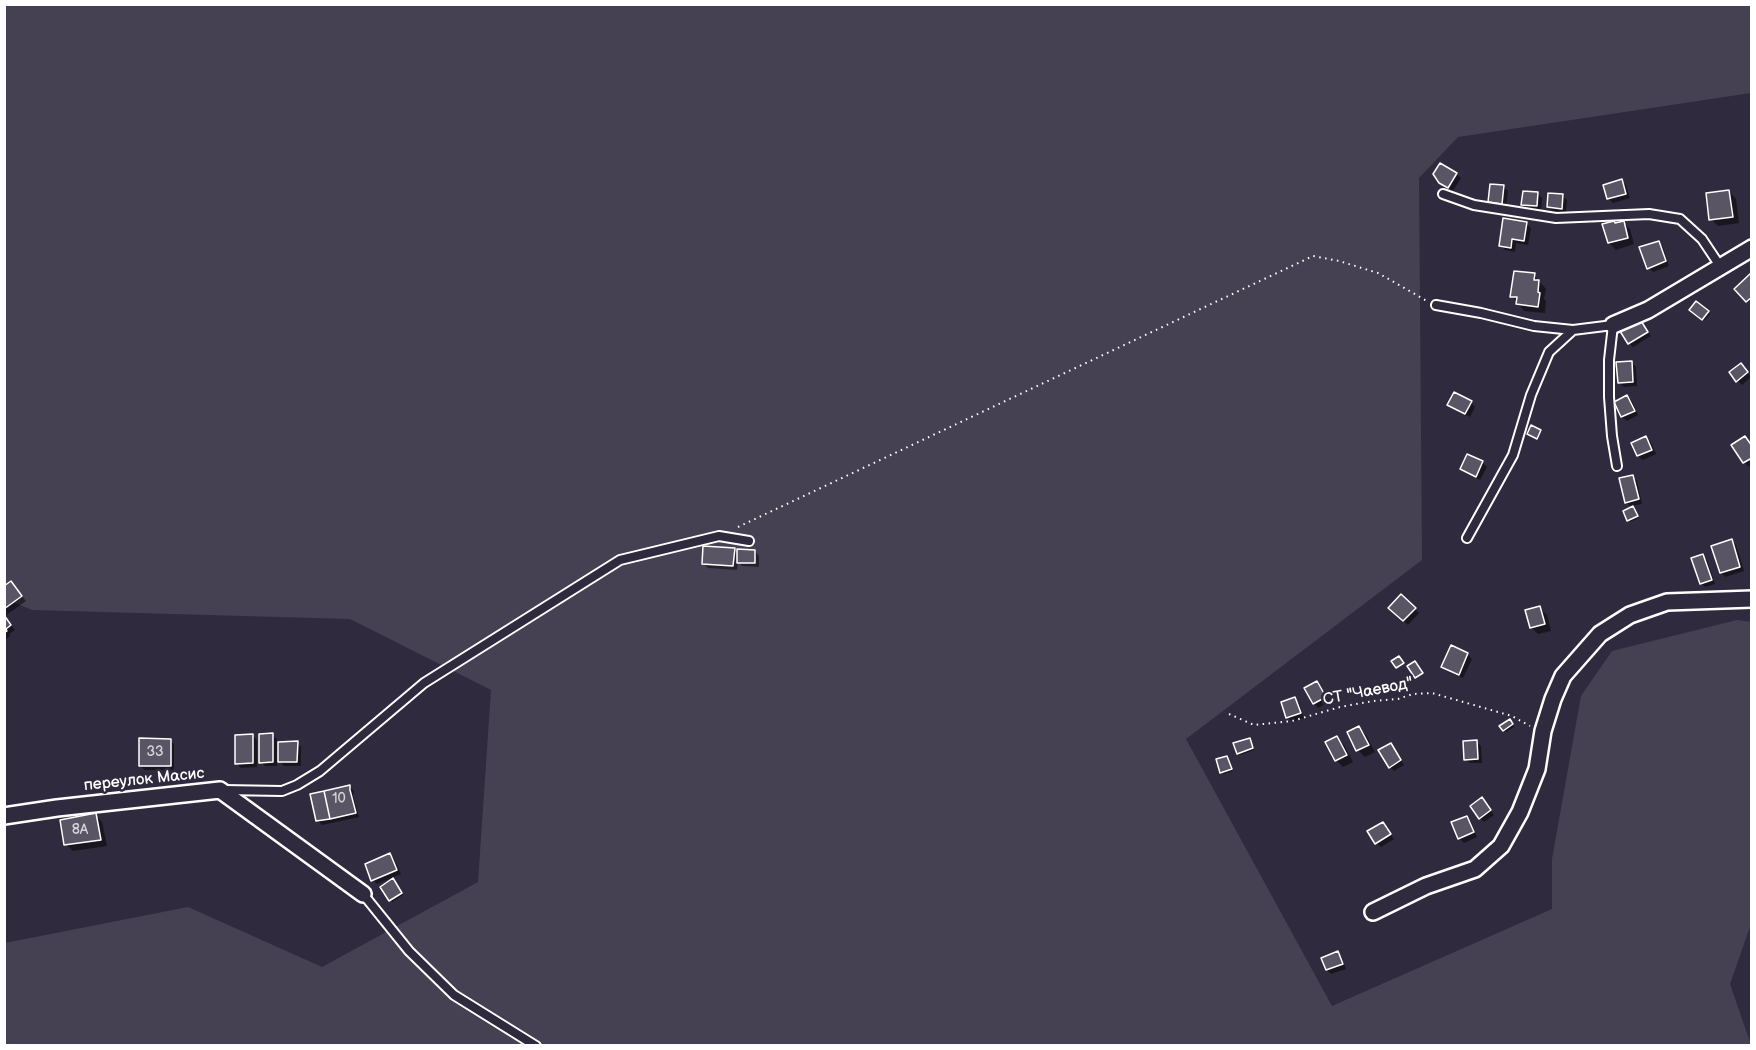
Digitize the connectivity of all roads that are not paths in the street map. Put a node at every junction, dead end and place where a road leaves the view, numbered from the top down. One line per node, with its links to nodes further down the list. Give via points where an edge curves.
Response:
1 (1443, 194): 3 (lane, via 1473,205 1556,218 1649,214 1680,219 1702,239)
2 (1752, 248): 3 (street)
3 (1720, 266): 5 (street, via 1648,310)
4 (1436, 305): 6 (lane, via 1534,326)
5 (1612, 325): 6 (lane); 7 (lane, via 1610,397)
6 (1573, 330): 8 (lane, via 1549,352 1530,395 1513,455)
7 (1617, 466)
8 (1467, 538)
9 (749, 541): 11 (lane, via 719,536 620,560 424,683 320,771 297,785 282,791)
10 (1752, 599): 14 (street, via 1666,602 1630,615 1600,634 1563,676 1544,731 1537,769 1501,846 1475,869 1426,886)
11 (220, 790): 12 (street, переулок Масис); 13 (street, переулок Масис)
12 (4, 816)
13 (363, 894): 15 (lane, via 409,951 454,995)
14 (1373, 912)
15 (536, 1046)

